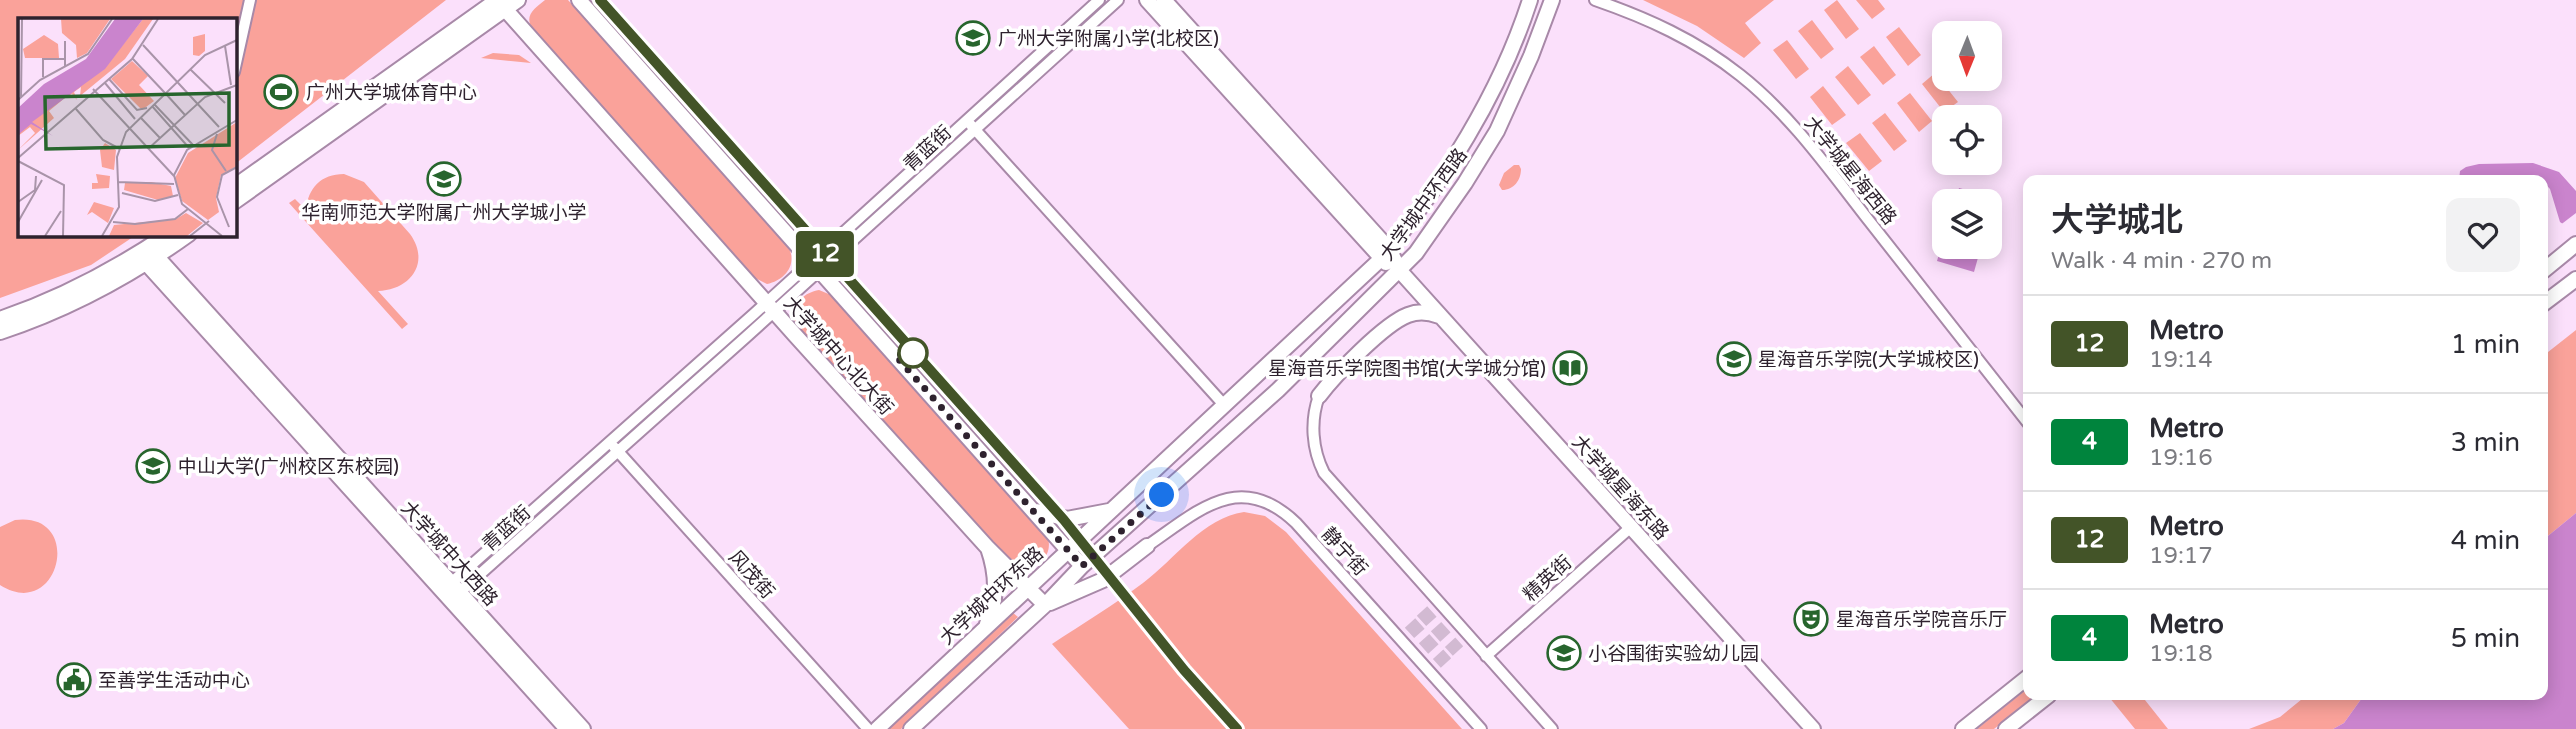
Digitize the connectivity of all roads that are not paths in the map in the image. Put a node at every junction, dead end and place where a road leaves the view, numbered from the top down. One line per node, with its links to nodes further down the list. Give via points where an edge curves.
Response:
1 (250, 0): 12 (street)
2 (518, 0): 11 (main road)
3 (579, 0): 22 (main road)
4 (1099, 0): 13 (street, 青蓝街)
5 (1118, 0): 14 (street, 青蓝街)
6 (1147, 0): 20 (main road, 大学城星海东路)
7 (1164, 0): 20 (main road, 大学城星海东路)
8 (1530, 0): 20 (main road, 大学城中环西路, via 1481,113)
9 (1552, 0): 24 (main road, 大学城中环西路, via 1526,68 1487,148)
10 (1595, 0): 33 (street, 大学城星海西路, via 1651,20 1697,44 1776,106)
11 (500, 3): 15 (main road); 16 (main road); 27 (main road, 大学城中心北大街)
12 (236, 63)
13 (965, 120): 14 (street); 22 (street, 青蓝街)
14 (974, 129): 22 (street, 青蓝街); 32 (street)
15 (236, 186)
16 (236, 201)
17 (166, 236): 21 (main road)
18 (186, 236): 21 (main road)
19 (2576, 244): 23 (main road)
20 (1385, 254): 24 (main road, 大学城星海东路); 32 (main road, 大学城中环西路)
21 (147, 255): 29 (main road); 30 (main road, via 89,294); 44 (main road, 大学城中大西路)
22 (815, 266): 27 (street, 青蓝街); 36 (main road)
23 (2548, 267)
24 (1400, 271): 28 (main road, 大学城星海东路); 42 (main road, 大学城中环西路, via 1242,424)
25 (2576, 279): 26 (main road)
26 (2548, 300)
27 (770, 307): 34 (street, 青蓝街); 35 (street, 青蓝街); 40 (main road, 大学城中心北大街)
28 (1441, 317): 31 (main road, via 1418,312 1396,321); 38 (main road, 大学城星海东路)
29 (0, 318)
30 (0, 332)
31 (1319, 396): 47 (street, 静宁街, via 1313,436 1324,474)
32 (1226, 406): 37 (main road, 大学城中环东路)
33 (2023, 417)
34 (609, 442): 35 (street, 风茂街); 44 (street, 青蓝街)
35 (618, 452): 44 (street, 青蓝街); 52 (street, 风茂街)
36 (1035, 511): 37 (main road, via 1067,519); 41 (main road)
37 (1110, 511): 41 (main road, 大学城中环东路)
38 (1631, 527): 47 (street, 精英街); 57 (main road, 大学城星海东路)
39 (1147, 546): 45 (main road, via 1103,580); 55 (street, 静宁街, via 1217,500 1242,497 1274,505 1296,523)
40 (987, 547): 43 (main road, 大学城中心北大街); 46 (main road, via 996,583)
41 (1068, 550): 42 (main road); 43 (main road, 大学城中环东路)
42 (1082, 566): 45 (main road)
43 (1028, 587): 45 (main road, 大学城中心北大街); 46 (main road, 大学城中环东路)
44 (453, 590): 50 (main road, 大学城中大西路); 51 (main road, 大学城中大西路)
45 (1045, 605): 54 (main road)
46 (986, 625): 53 (main road, 大学城中环东路)
47 (1486, 656): 56 (street, 静宁街)
48 (2023, 681): 58 (main road)
49 (2043, 700): 59 (main road)
50 (567, 729)
51 (583, 729)
52 (869, 729)
53 (877, 729)
54 (911, 729)
55 (1481, 729)
56 (1552, 729)
57 (1813, 729)
58 (1963, 729)
59 (2007, 729)

